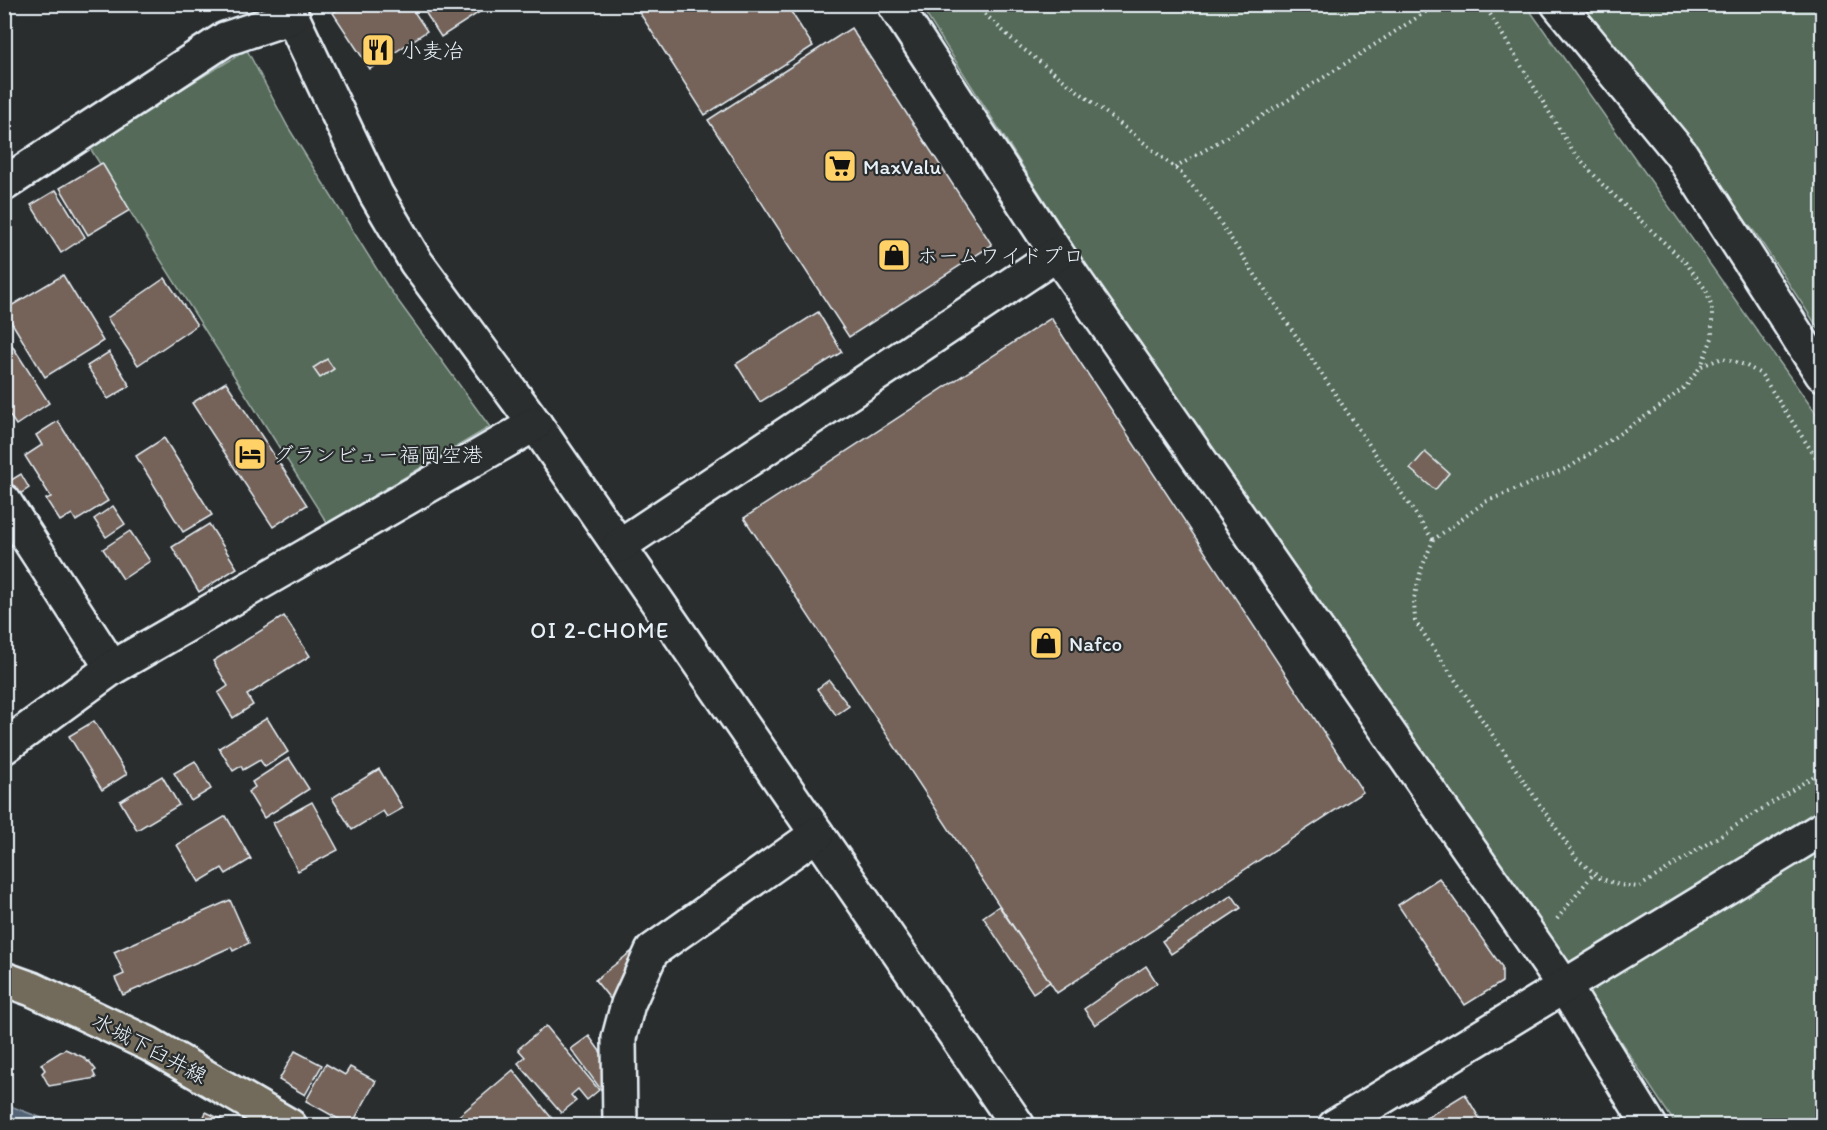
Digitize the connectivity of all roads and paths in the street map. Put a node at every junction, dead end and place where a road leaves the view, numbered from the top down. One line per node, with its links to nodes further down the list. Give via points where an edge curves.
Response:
1 (894, 4): 9 (street)
2 (978, 4): 7 (path, via 1018,45)
3 (1438, 4): 7 (path)
4 (1484, 4): 10 (path, via 1572,150 1603,185 1686,263 1706,290 1712,308 1712,338)
5 (1558, 4): 11 (street, via 1681,154)
6 (288, 11): 8 (street, via 225,39); 12 (street, via 376,194 410,252)
7 (1175, 168): 15 (path, via 1207,203)
8 (4, 184)
9 (1057, 254): 16 (street); 23 (street)
10 (1701, 366): 13 (path, via 1723,358 1761,374); 15 (path, via 1687,385 1662,405 1570,467 1485,502)
11 (1822, 374)
12 (535, 424): 16 (street); 17 (street)
13 (1822, 467)
14 (4, 501): 17 (street)
15 (1433, 540): 22 (path, via 1414,599 1415,621 1577,859)
16 (619, 546): 21 (street)
17 (112, 668): 18 (street)
18 (4, 747)
19 (1822, 771): 22 (path, via 1639,887 1618,885)
20 (1822, 829): 25 (street)
21 (817, 834): 27 (street, via 652,951 628,1004 619,1038); 28 (street)
22 (1594, 873): 23 (path, via 1554,923)
23 (1530, 937): 25 (street)
24 (4, 979): 26 (main road, 水城下臼井線, via 149,1044)
25 (1564, 986): 29 (street); 30 (street)
26 (290, 1125)
27 (620, 1125)
28 (1018, 1125)
29 (1335, 1125)
30 (1650, 1125)

